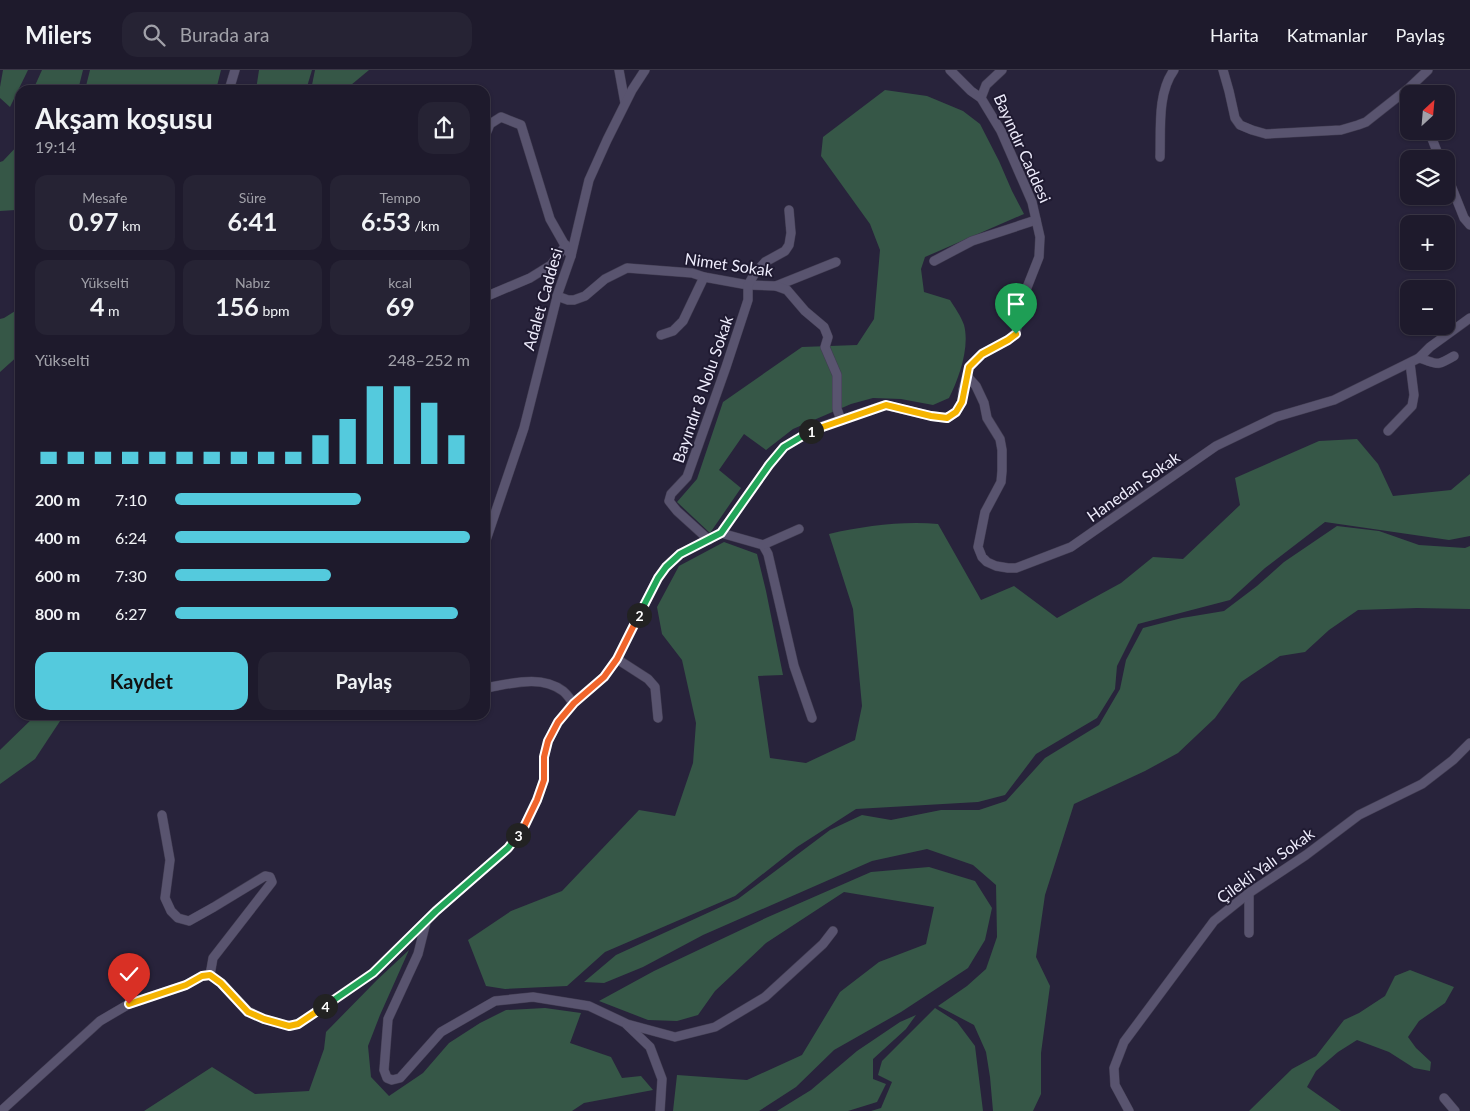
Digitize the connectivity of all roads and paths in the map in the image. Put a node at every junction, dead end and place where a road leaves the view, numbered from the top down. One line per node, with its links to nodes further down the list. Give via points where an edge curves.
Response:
1 (235, 70): 9 (street)
2 (619, 70): 13 (street)
3 (645, 70): 13 (street, Adalet Caddesi)
4 (950, 70): 11 (street)
5 (1002, 70): 11 (street, Bayındır Caddesi, via 986,85)
6 (1174, 70): 15 (street, via 1163,92)
7 (1223, 70): 12 (street, via 1240,126 1266,134 1341,130 1358,126)
8 (1428, 70): 10 (street)
9 (230, 85)
10 (1416, 85)
11 (981, 98): 18 (street, Bayındır Caddesi, via 1001,131 1032,202)
12 (1400, 99)
13 (625, 104): 21 (street, Adalet Caddesi, via 589,180)
14 (490, 124): 20 (street, via 501,117 521,124 550,219)
15 (1160, 157)
16 (1455, 196): 19 (street)
17 (789, 210): 25 (street, via 789,245 765,262)
18 (1036, 220): 22 (street, via 972,241); 33 (street, Bayındır Caddesi, via 1040,237 1038,257 1016,334 982,354 969,367)
19 (1470, 225)
20 (566, 245): 21 (street); 27 (street, via 551,264 530,278)
21 (571, 256): 28 (street, Adalet Caddesi)
22 (934, 260)
23 (836, 262): 26 (street)
24 (704, 277): 25 (street, Nimet Sokak); 28 (street, Nimet Sokak, via 692,273 626,268 605,279 585,296 574,300); 30 (street, via 683,321 673,331)
25 (748, 285): 26 (street, Nimet Sokak); 39 (street, Bayındır 8 Nolu Sokak, via 748,300 688,477 670,494 669,501 677,512)
26 (776, 286): 34 (street, Nimet Sokak, via 787,290 824,327 828,337 825,347 837,375 837,409)
27 (490, 295)
28 (557, 296): 36 (street, Adalet Caddesi, via 524,428)
29 (1470, 318): 32 (street, Hanedan Sokak)
30 (661, 335)
31 (1454, 356): 32 (street, via 1440,364)
32 (1414, 360): 33 (street, Hanedan Sokak, via 1334,400 1276,417 1216,446 1071,547 1016,568 987,562 978,547 984,512 1001,482 1002,450 980,394); 35 (street, via 1412,406)
33 (967, 376): 34 (street, Bayındır Caddesi, via 962,402 947,418 886,405)
34 (841, 420): 38 (street, Bayındır Caddesi, via 816,428 784,447)
35 (1388, 431)
36 (490, 527)
37 (799, 528): 40 (street)
38 (721, 533): 39 (street, Bayındır Caddesi); 40 (street)
39 (708, 540): 41 (street, Bayındır Caddesi, via 680,554 666,567 653,586)
40 (763, 545): 45 (street, via 768,554 794,666)
41 (617, 659): 43 (street, Bayındır Caddesi, via 604,677); 44 (street, via 648,679 655,688)
42 (490, 687): 43 (street, via 530,681 550,684 563,691)
43 (574, 703): 49 (street, Bayındır Caddesi, via 548,741 544,780 523,829 508,848)
44 (658, 718)
45 (812, 718)
46 (1470, 743): 48 (street, Çilekli Yalı Sokak, via 1422,784 1359,815)
47 (162, 815): 52 (street, via 170,860 165,898 171,912 178,918 189,921 265,876 272,882 213,958)
48 (1249, 893): 51 (street); 57 (street, Çilekli Yalı Sokak, via 1214,921 1124,1042 1114,1068 1115,1085)
49 (426, 921): 52 (street, Bayındır Caddesi, via 373,973 298,1024 289,1026 248,1012); 53 (street, via 418,954 388,1019 384,1070 387,1078 400,1078 441,1032 495,1001 532,997 589,1006)
50 (833, 931): 53 (street, via 765,997 715,1027 675,1037)
51 (1249, 933)
52 (210, 975): 55 (street, via 129,1004 100,1021)
53 (625, 1024): 56 (street, via 650,1047 662,1079)
54 (1444, 1098): 58 (street)
55 (1, 1111)
56 (660, 1111)
57 (1129, 1111)
58 (1455, 1111)

